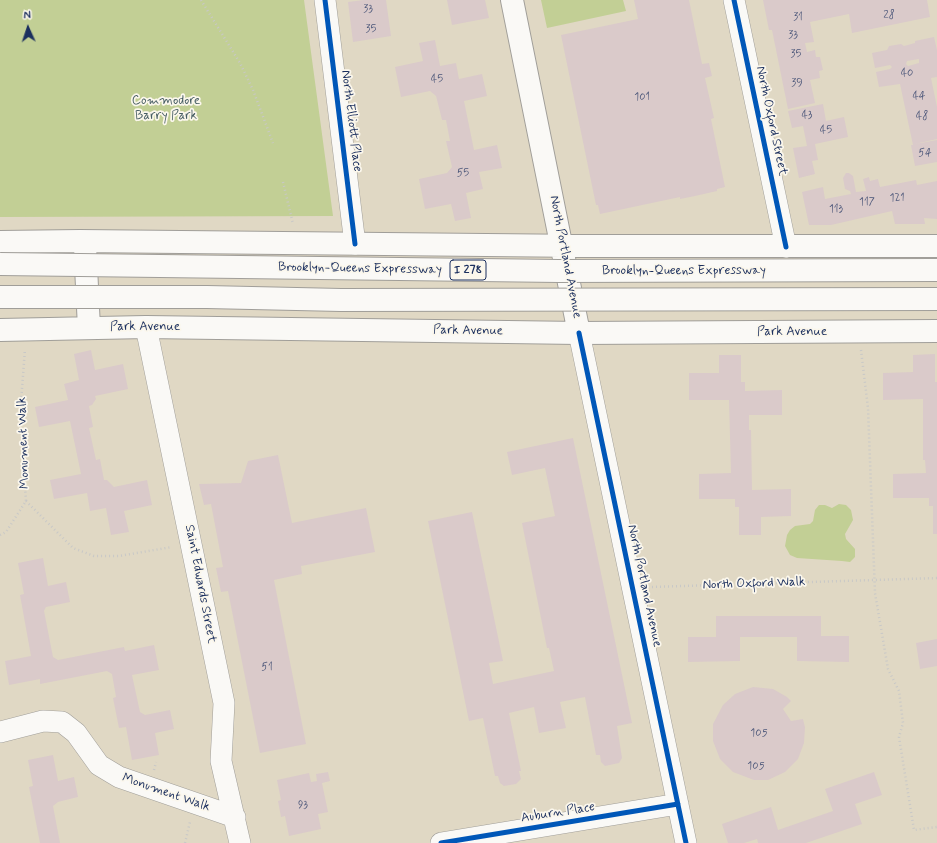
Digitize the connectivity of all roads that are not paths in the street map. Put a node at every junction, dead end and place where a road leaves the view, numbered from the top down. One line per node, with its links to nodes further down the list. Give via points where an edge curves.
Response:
1 (325, 0): 6 (street, North Elliott Place)
2 (512, 0): 7 (main road, North Portland Avenue)
3 (734, 0): 9 (street, North Oxford Street)
4 (85, 241): 5 (main road); 6 (main road); 15 (main road)
5 (0, 242)
6 (355, 244): 7 (main road)
7 (563, 245): 9 (main road); 18 (main road, North Portland Avenue)
8 (937, 246): 9 (main road)
9 (786, 247)
10 (0, 264): 11 (main road, Brooklyn-Queens Expressway / I 278, bridge, via 559,271)
11 (937, 270)
12 (0, 297): 13 (main road, bridge, via 342,300)
13 (937, 299)
14 (146, 327): 15 (main road, Park Avenue); 18 (main road, Park Avenue); 21 (street, Saint Edwards Street, via 224,703 221,761)
15 (89, 328): 16 (main road, Park Avenue)
16 (0, 330)
17 (937, 331): 18 (main road, Park Avenue)
18 (580, 333): 20 (street, North Portland Avenue)
19 (0, 732): 21 (street, Monument Walk, via 43,721 62,722 76,733 99,764 119,777)
20 (678, 804): 23 (street, Auburn Place); 24 (street, North Portland Avenue)
21 (235, 817): 22 (street, Saint Edwards Street)
22 (240, 843)
23 (441, 843)
24 (686, 843)

